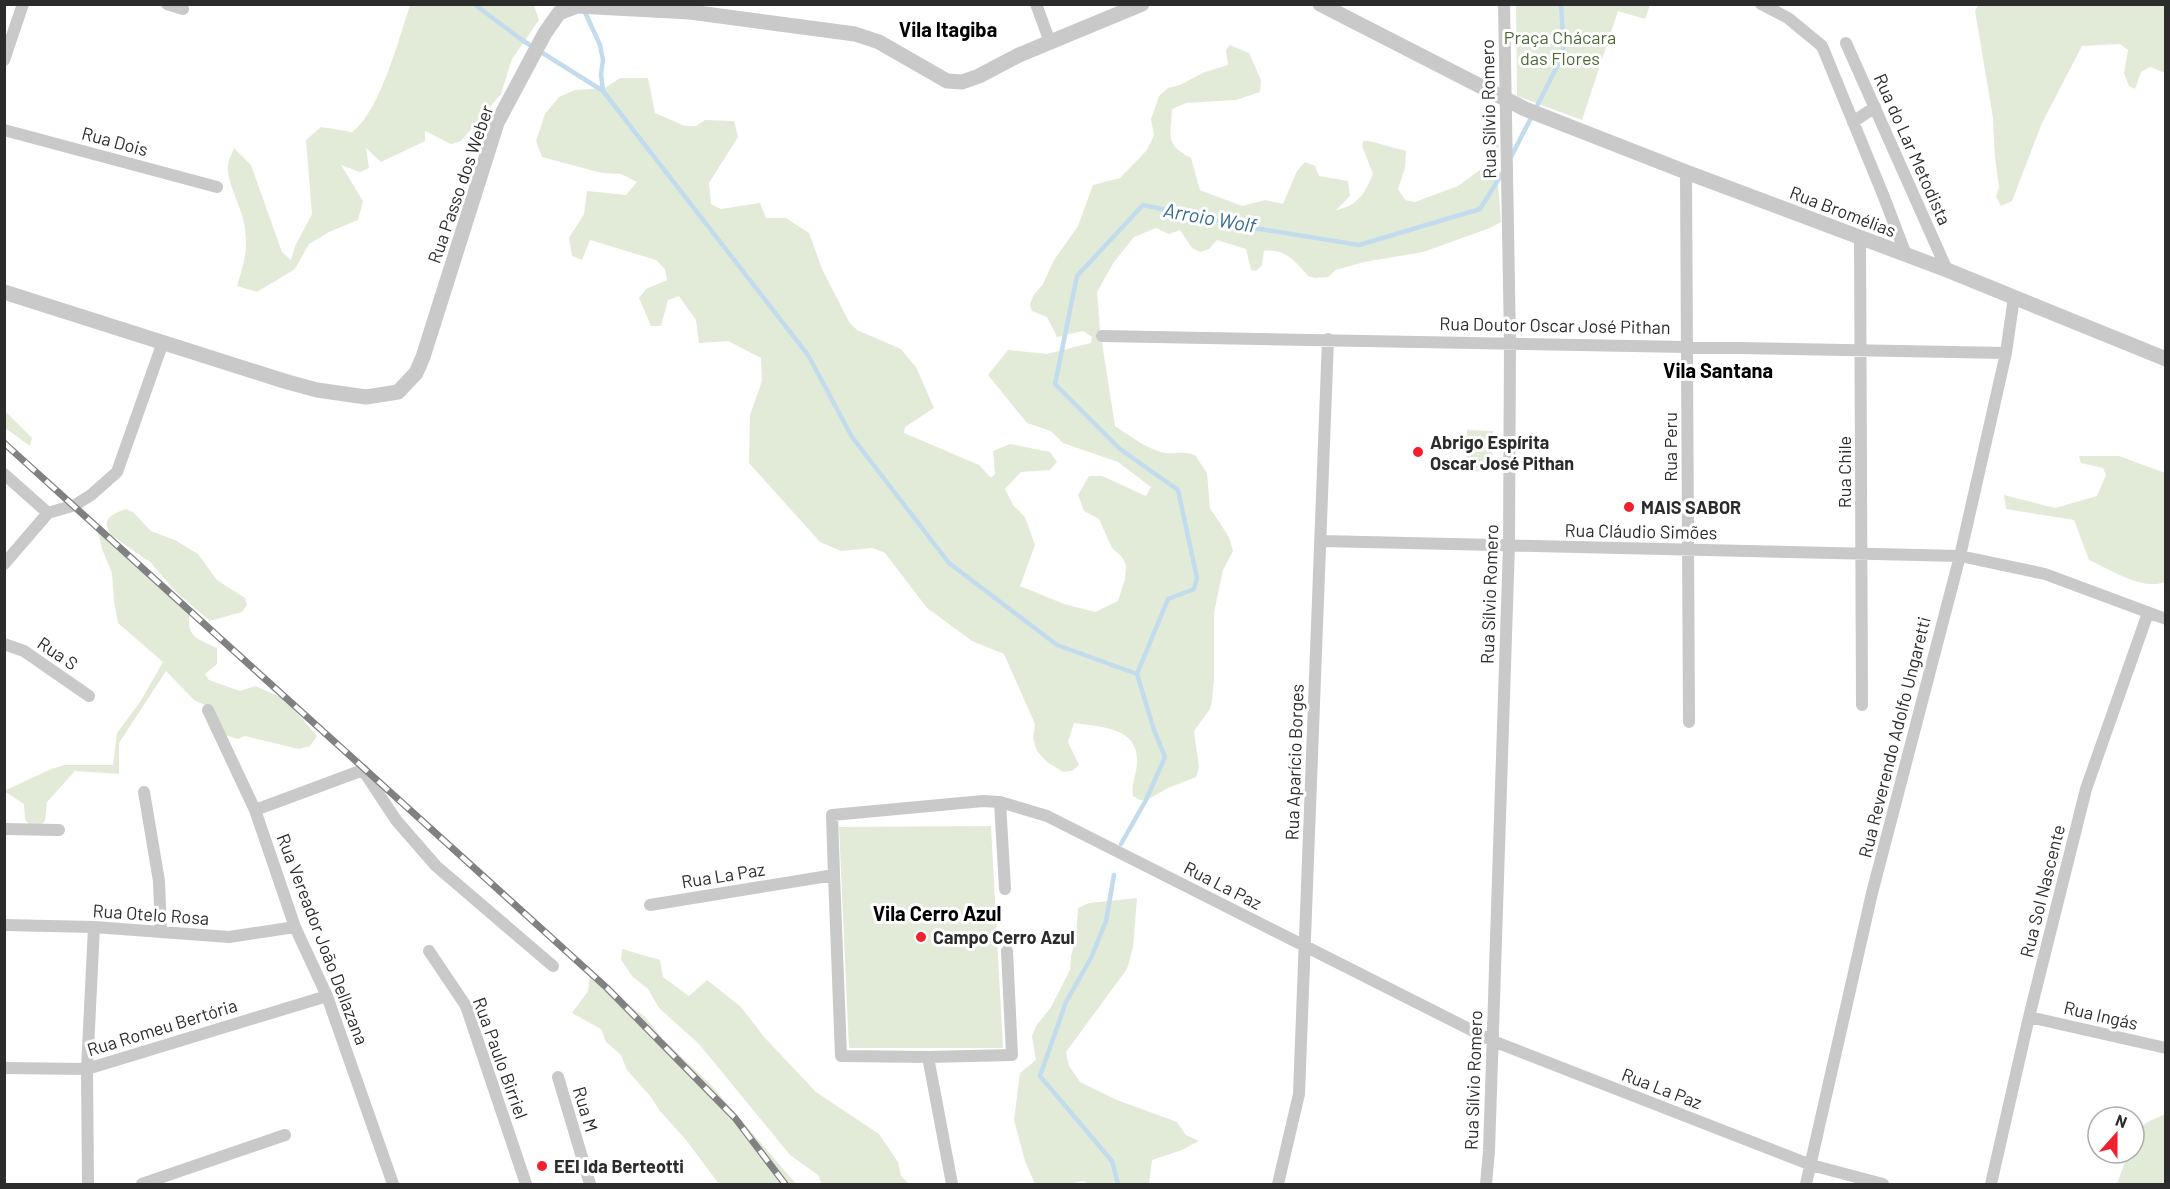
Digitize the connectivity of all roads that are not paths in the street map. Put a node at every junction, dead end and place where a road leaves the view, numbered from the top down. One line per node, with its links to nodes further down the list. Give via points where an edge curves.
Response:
1 (23, 4): 12 (street)
2 (167, 4): 9 (street)
3 (1036, 4): 10 (street)
4 (1142, 4): 10 (street, Rua Passo dos Weber)
5 (1320, 4): 13 (street)
6 (1504, 4): 13 (street, Rua Sílvio Romero)
7 (1761, 4): 15 (street, via 1788,18 1822,46)
8 (690, 8): 10 (street, Rua Passo dos Weber, via 855,34 879,42 947,81 962,82); 26 (street, Rua Passo dos Weber, via 577,6 559,13 544,33 497,123 423,357 416,373 398,392 366,397 317,390)
9 (183, 9)
10 (1050, 42)
11 (1846, 43): 14 (street, Rua do Lar Metodista)
12 (4, 60)
13 (1506, 100): 17 (street, Rua Bromélias); 27 (street, Rua Sílvio Romero)
14 (1875, 107): 15 (street); 21 (street, Rua do Lar Metodista)
15 (1853, 122): 20 (street)
16 (4, 130): 18 (street, Rua Dois)
17 (1686, 172): 19 (street, Rua Bromélias); 28 (street, Rua Peru)
18 (217, 188)
19 (1860, 238): 20 (street, Rua Bromélias); 29 (street, Rua Chile)
20 (1906, 255): 21 (street, Rua Bromélias)
21 (1947, 270): 23 (street, Rua Bromélias)
22 (4, 292): 26 (street, Rua Passo dos Weber)
23 (2014, 297): 30 (street, Rua Reverendo Adolfo Ungaretti); 31 (street, Rua Bromélias)
24 (1102, 336): 25 (street, Rua Doutor Oscar José Pithan)
25 (1328, 339): 27 (street, Rua Doutor Oscar José Pithan); 34 (street, Rua Aparício Borges)
26 (162, 342): 33 (street, via 117,472 75,505)
27 (1510, 342): 28 (street, Rua Doutor Oscar José Pithan); 35 (street, Rua Sílvio Romero)
28 (1687, 346): 29 (street, Rua Doutor Oscar José Pithan); 36 (street, Rua Peru)
29 (1861, 351): 30 (street, Rua Doutor Oscar José Pithan); 37 (street, Rua Chile)
30 (2006, 353): 38 (street, Rua Reverendo Adolfo Ungaretti)
31 (2165, 355)
32 (4, 474): 33 (street)
33 (48, 513): 39 (street)
34 (1322, 541): 35 (street, Rua Cláudio Simões); 59 (street, Rua Aparício Borges)
35 (1509, 545): 36 (street, Rua Cláudio Simões); 65 (street, Rua Sílvio Romero)
36 (1688, 550): 37 (street, Rua Cláudio Simões); 46 (street, Rua Peru)
37 (1862, 554): 38 (street, Rua Cláudio Simões); 44 (street, Rua Chile)
38 (1960, 556): 40 (street, Rua Cláudio Simões, via 2044,574); 72 (street, Rua Reverendo Adolfo Ungaretti, via 1872,893)
39 (4, 564)
40 (2148, 613): 41 (street, Rua Cláudio Simões); 64 (street, Rua Sol Nascente, via 2086,789)
41 (2166, 619)
42 (4, 644): 43 (street, Rua S, via 24,651)
43 (89, 696)
44 (1862, 705)
45 (208, 710): 49 (street, Rua Vereador João Dellazana)
46 (1689, 722)
47 (144, 792): 58 (street, via 159,881)
48 (1000, 802): 52 (street, Rua La Paz, via 832,815); 53 (street); 59 (street, Rua La Paz, via 1047,816)
49 (255, 810): 57 (street, Rua Vereador João Dellazana); 62 (street, via 363,770 396,820 436,866)
50 (4, 829): 51 (street)
51 (59, 830)
52 (834, 875): 54 (street, Rua La Paz); 67 (street, via 841,1056)
53 (1005, 889)
54 (650, 905)
55 (4, 925): 56 (street, Rua Otelo Rosa)
56 (94, 927): 58 (street, Rua Otelo Rosa); 69 (street)
57 (295, 927): 58 (street, Rua Otelo Rosa, via 229,937); 63 (street, Rua Vereador João Dellazana)
58 (161, 932)
59 (1304, 946): 65 (street, Rua La Paz); 79 (street, Rua Aparício Borges, via 1299,1094)
60 (429, 951): 76 (street, Rua Paulo Birriel, via 466,1006)
61 (1007, 951): 67 (street, via 1012,1055)
62 (553, 966)
63 (327, 996): 69 (street, Rua Romeu Bertória); 75 (street, Rua Vereador João Dellazana)
64 (2029, 1017): 66 (street, Rua Ingás); 83 (street, Rua Sol Nascente)
65 (1493, 1041): 72 (street, Rua La Paz); 80 (street, Rua Sílvio Romero)
66 (2166, 1048)
67 (928, 1057): 78 (street)
68 (4, 1068): 69 (street, Rua Romeu Bertória)
69 (87, 1069): 73 (street)
70 (558, 1077): 77 (street, Rua M)
71 (285, 1135): 74 (street)
72 (1810, 1165): 81 (street, Rua Reverendo Adolfo Ungaretti); 82 (street, Rua La Paz)
73 (88, 1185)
74 (142, 1185)
75 (393, 1185)
76 (526, 1185)
77 (590, 1185)
78 (952, 1185)
79 (1278, 1185)
80 (1486, 1185)
81 (1806, 1185)
82 (1883, 1185)
83 (1991, 1185)

